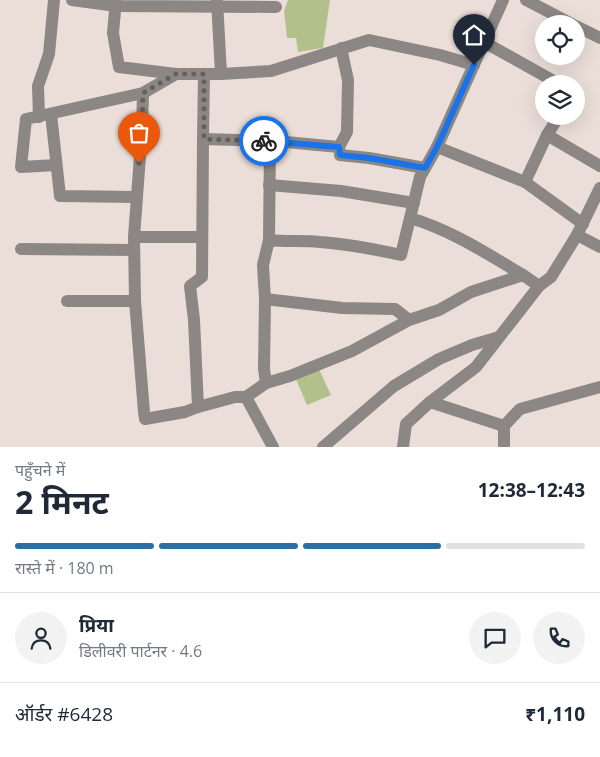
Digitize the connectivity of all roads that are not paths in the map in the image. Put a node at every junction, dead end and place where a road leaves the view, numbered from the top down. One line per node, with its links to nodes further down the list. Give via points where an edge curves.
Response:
1 (54, 0): 19 (street, via 49,54 38,86)
2 (72, 0): 5 (street)
3 (503, 0): 11 (street)
4 (526, 0): 8 (street)
5 (116, 3): 6 (street); 14 (street, via 113,33 119,67)
6 (217, 3): 7 (street); 16 (street)
7 (276, 7)
8 (555, 15)
9 (585, 30): 10 (street)
10 (600, 38)
11 (484, 42): 13 (street); 17 (street)
12 (341, 48): 13 (street, via 369,40); 16 (street, via 272,71); 24 (street, via 348,80 347,132)
13 (474, 65): 25 (street)
14 (176, 74): 15 (street); 18 (street)
15 (204, 74): 16 (street); 22 (street)
16 (221, 74)
17 (542, 75)
18 (143, 93): 19 (street); 32 (street)
19 (45, 115): 26 (street); 26 (street, via 26,120 20,167)
20 (553, 125): 21 (street)
21 (547, 135): 27 (street); 29 (street)
22 (204, 139): 23 (street); 37 (street)
23 (270, 141): 24 (street); 30 (street)
24 (339, 147): 28 (street, via 340,155)
25 (437, 147): 28 (street); 29 (street)
26 (56, 165): 32 (street, via 60,196)
27 (600, 166)
28 (425, 168): 33 (street)
29 (525, 182): 35 (street)
30 (269, 185): 33 (street, via 341,191); 38 (street)
31 (600, 188): 35 (street)
32 (136, 197): 36 (street)
33 (414, 203): 34 (street)
34 (410, 218): 38 (street, via 401,255 349,245); 42 (street, via 464,240)
35 (580, 230): 39 (street); 43 (street, via 551,277)
36 (134, 237): 37 (street); 41 (street)
37 (202, 237): 53 (street, via 202,277 190,286)
38 (269, 240): 44 (street, via 263,265)
39 (600, 247)
40 (21, 250): 41 (street)
41 (134, 250): 46 (street)
42 (523, 275): 43 (street); 47 (street, via 471,292 439,310)
43 (538, 286): 48 (street)
44 (265, 299): 47 (street, via 342,308 395,309); 49 (street)
45 (67, 301): 46 (street)
46 (135, 301): 53 (street, via 145,419)
47 (409, 320): 49 (street, via 352,351)
48 (499, 337): 52 (street, via 476,367); 56 (street, via 439,359 394,386)
49 (266, 382): 51 (street)
50 (600, 387): 54 (street, via 520,409)
51 (246, 397): 53 (street); 55 (street)
52 (430, 402): 54 (street); 57 (street, via 406,424)
53 (198, 407)
54 (504, 426): 58 (street)
55 (273, 447)
56 (323, 447)
57 (403, 447)
58 (504, 447)

